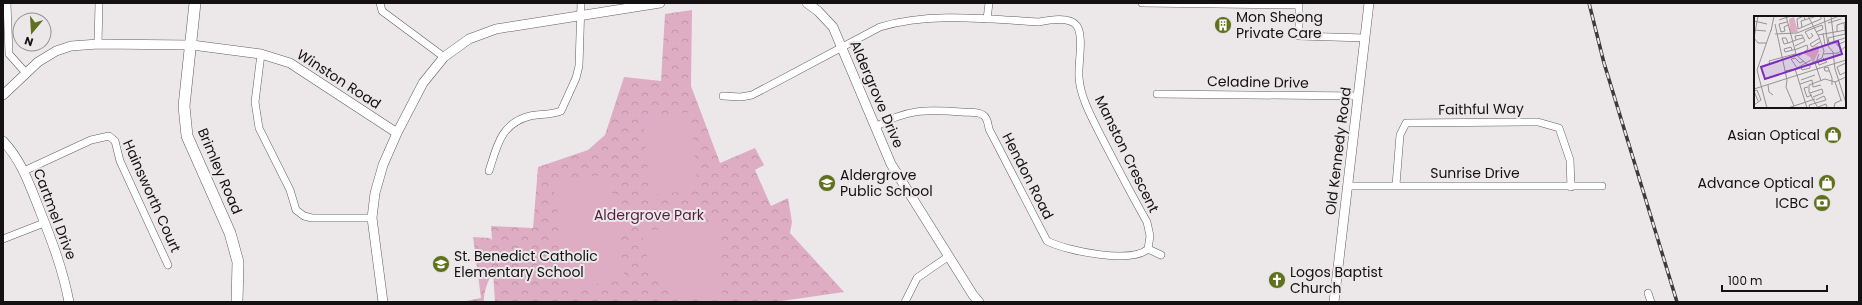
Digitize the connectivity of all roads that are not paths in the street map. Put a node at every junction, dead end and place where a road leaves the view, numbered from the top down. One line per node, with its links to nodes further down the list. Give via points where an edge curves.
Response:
1 (7, 3): 22 (street, via 9,54)
2 (98, 3): 17 (street)
3 (195, 3): 18 (main road, Brimley Road)
4 (380, 3): 21 (street, via 382,11)
5 (581, 3): 14 (street)
6 (660, 3): 11 (street)
7 (807, 3): 19 (street, Aldergrove Drive, via 833,27)
8 (989, 3): 15 (street)
9 (1142, 3): 12 (street)
10 (1369, 3): 16 (street, Old Kennedy Road)
11 (649, 4): 14 (street)
12 (1210, 4): 13 (street)
13 (1239, 4): 16 (street, via 1299,5 1299,36)
14 (579, 15): 21 (street, via 490,30 469,40); 31 (street, via 579,66 561,111 514,122 503,134)
15 (987, 19): 19 (street, Manston Crescent, via 919,19 892,23 880,26); 39 (street, Manston Crescent, via 1039,22 1059,20 1076,24 1080,38 1079,77 1086,106 1147,222 1150,236)
16 (1365, 38): 26 (street, Old Kennedy Road)
17 (98, 44): 18 (street, Winston Road); 22 (street, Winston Road, via 71,46 56,51)
18 (192, 45): 20 (street, Winston Road); 45 (main road, Brimley Road, via 184,106 187,136 230,233 238,262)
19 (842, 48): 25 (street, Manston Crescent, via 752,95); 27 (street, Aldergrove Drive)
20 (261, 54): 28 (street, Winston Road, via 290,62); 36 (street, via 255,91 255,113 259,128 290,190 296,210 312,218)
21 (444, 57): 28 (street, via 423,83)
22 (26, 73): 24 (street, Winston Road)
23 (1157, 94): 26 (street, Celadine Drive)
24 (3, 95)
25 (723, 96)
26 (1358, 96): 33 (street, Old Kennedy Road)
27 (876, 127): 39 (street, Hendon Road, via 916,111 972,112 983,115 1047,241 1100,255 1138,255); 41 (street, Aldergrove Drive, via 899,178)
28 (397, 133): 36 (street, via 382,165)
29 (3, 141): 30 (street, Cartmel Drive)
30 (24, 171): 37 (street, Cartmel Drive); 42 (street, Hainsworth Court, via 91,140 109,136 115,141 120,161)
31 (489, 171)
32 (1396, 185): 33 (street, Sunrise Drive); 35 (street, Sunrise Drive); 35 (street, Faithful Way, via 1400,135 1406,123 1538,122 1558,128 1570,160)
33 (1348, 186): 49 (street, Old Kennedy Road)
34 (1602, 186): 35 (street, Sunrise Drive)
35 (1571, 187)
36 (372, 218): 46 (street)
37 (44, 223): 38 (street); 44 (street, Cartmel Drive, via 63,273)
38 (3, 239)
39 (1148, 249): 40 (street)
40 (1161, 255)
41 (949, 256): 47 (street, via 917,278); 48 (street, Aldergrove Drive)
42 (168, 265)
43 (1648, 293): 50 (street)
44 (69, 302)
45 (237, 302)
46 (383, 302)
47 (905, 302)
48 (980, 302)
49 (1334, 302)
50 (1651, 302)

